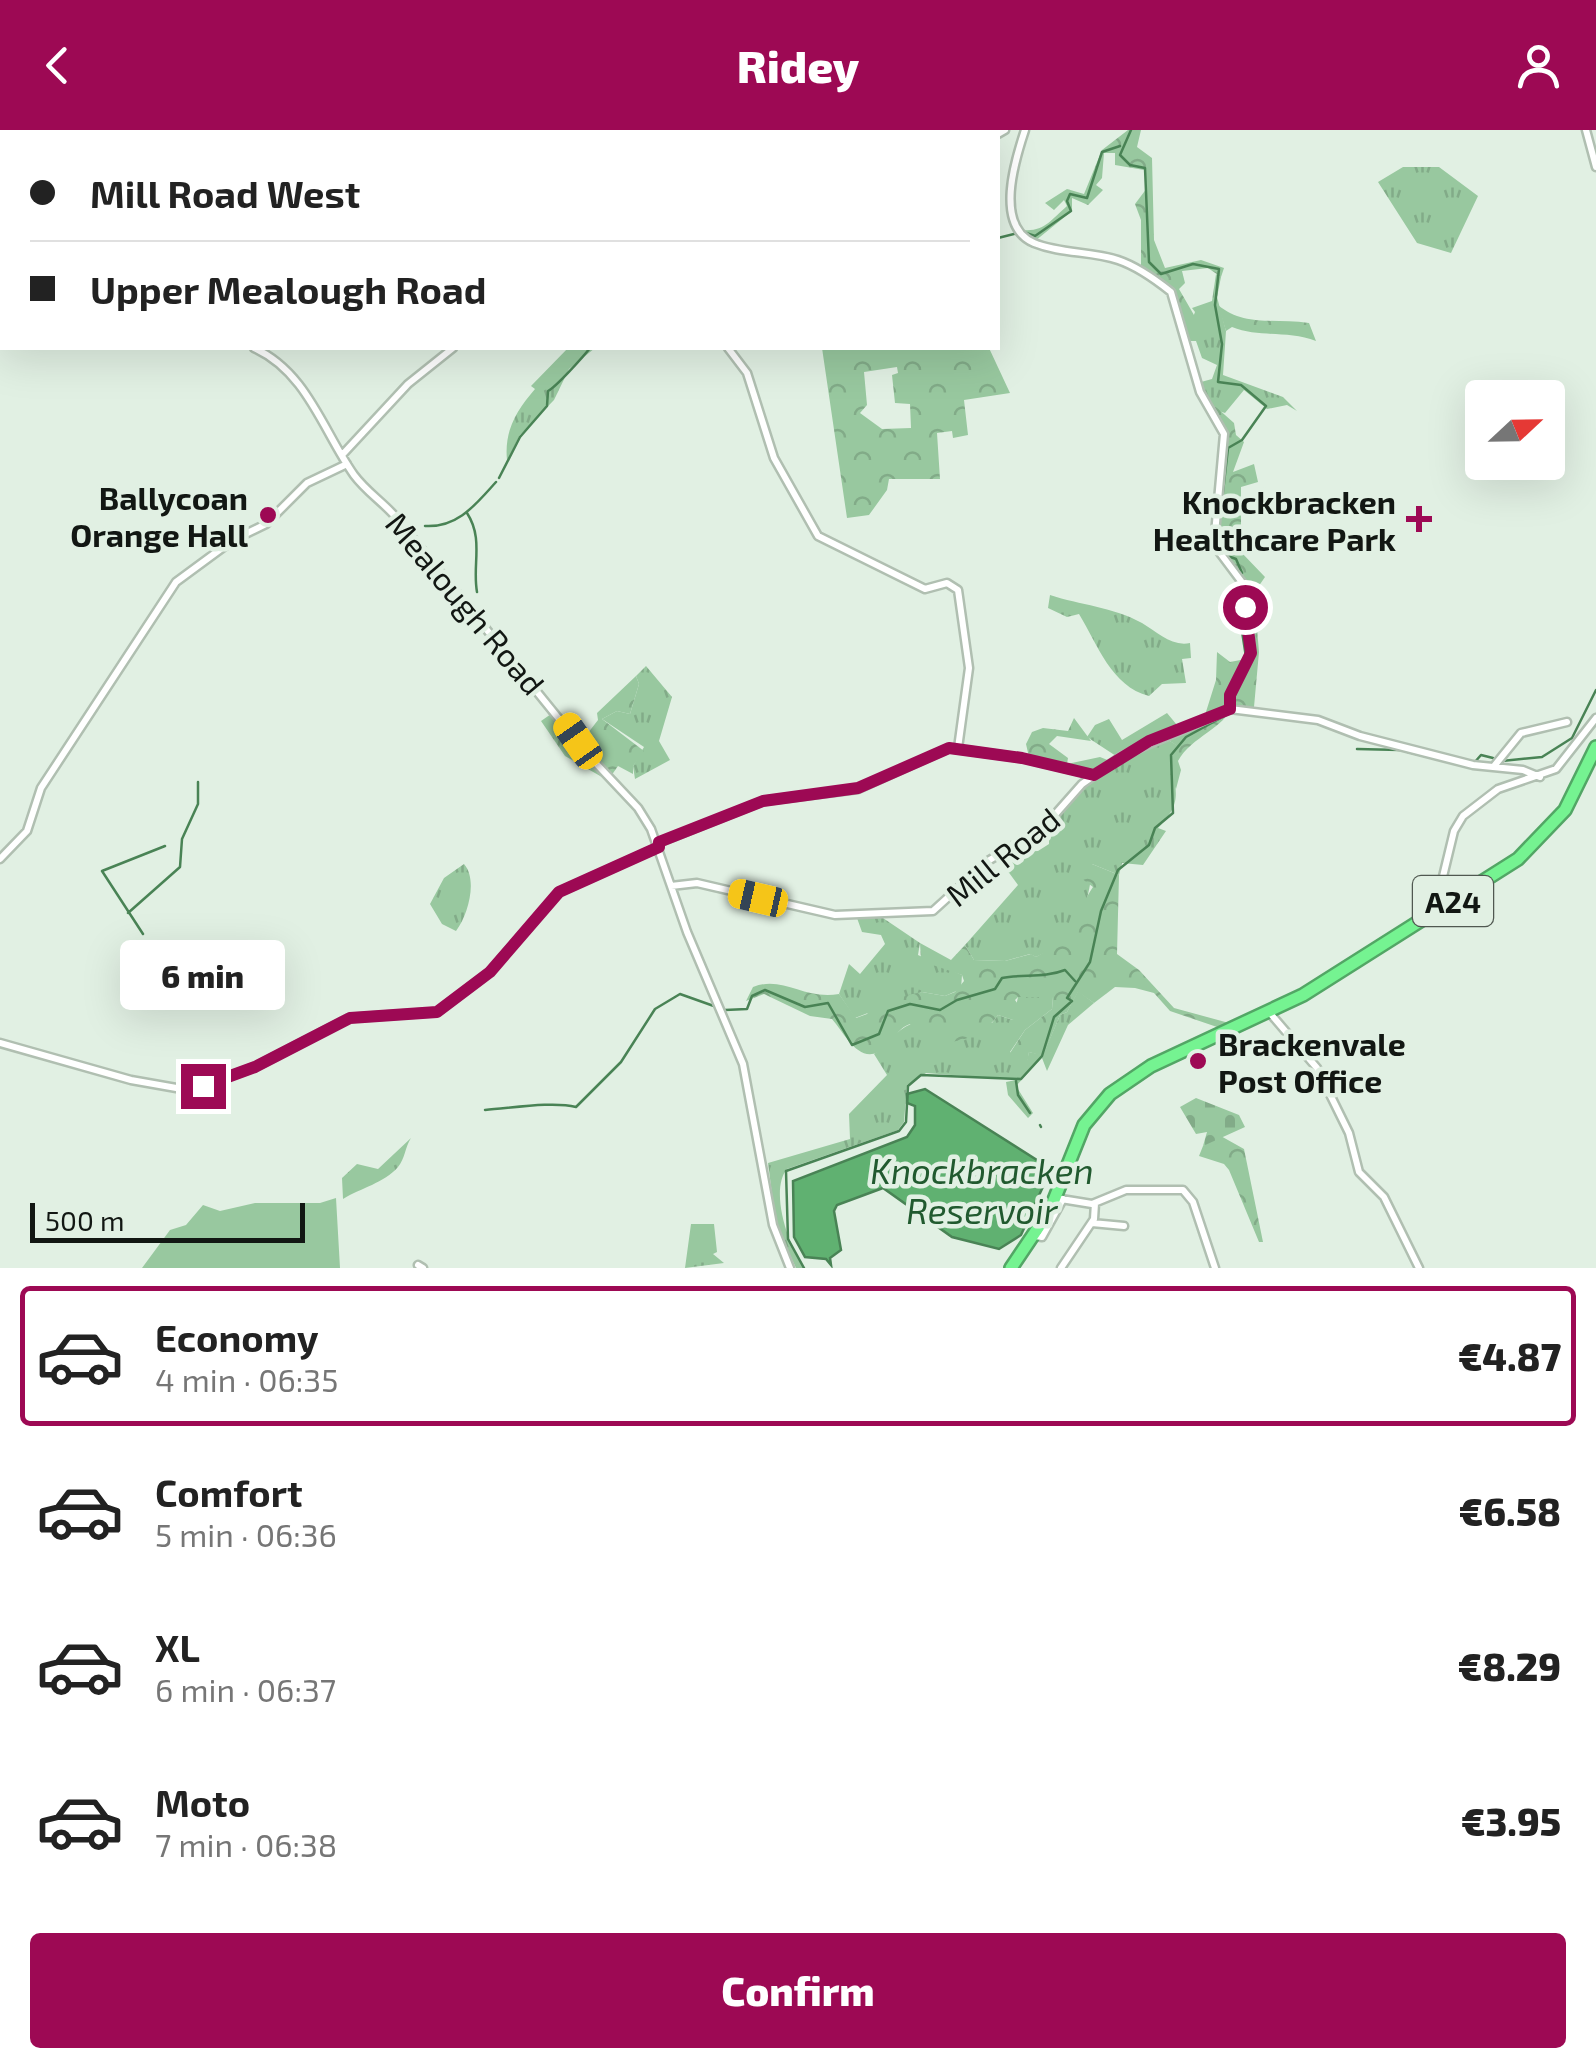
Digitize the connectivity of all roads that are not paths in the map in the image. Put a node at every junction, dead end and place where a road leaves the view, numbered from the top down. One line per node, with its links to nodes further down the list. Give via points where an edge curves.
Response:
1 (1025, 130): 10 (street, via 1012,193 1014,219 1024,236 1118,260 1170,292 1198,387 1224,434 1214,545 1246,586 1251,653)
2 (1586, 130): 3 (street)
3 (1594, 154): 4 (street)
4 (1596, 167)
5 (258, 350): 8 (street, Mealough Road, via 293,377)
6 (450, 350): 8 (street)
7 (730, 350): 14 (street, via 748,372 774,458 818,536 924,589 947,583 958,590 969,668)
8 (343, 454): 9 (street, Mealough Road)
9 (347, 464): 18 (street, Mealough Road, via 638,808); 19 (street, via 307,483 266,524 176,582 41,788 28,831)
10 (1226, 710): 15 (street, Mill Road, via 1318,720); 16 (street, Mill Road, via 1149,741)
11 (1596, 718): 17 (street, via 1568,758)
12 (1563, 725): 15 (street, via 1519,734)
13 (1596, 746): 21 (highway, A24, via 1572,798 1544,836)
14 (958, 748): 16 (street); 18 (street, via 934,752 858,788 763,801)
15 (1495, 766): 17 (street, Mill Road)
16 (1094, 775): 20 (street, Mill Road, via 1044,827 988,861 933,911 835,915 697,883)
17 (1540, 777): 21 (street, via 1492,793 1460,821 1439,893)
18 (658, 845): 20 (street, Mealough Road); 24 (street, via 559,892 490,972 437,1012 350,1018 203,1086 131,1080)
19 (0, 859)
20 (672, 886): 31 (street, Mealough Road, via 746,1075 773,1225)
21 (1444, 906): 22 (highway, A24)
22 (1268, 1012): 23 (highway, A24); 25 (highway, A24); 35 (street, via 1317,1068 1349,1133 1359,1172 1387,1203)
23 (1230, 1034): 25 (highway); 26 (highway, A24)
24 (0, 1043)
25 (1186, 1050): 26 (highway, A24)
26 (1120, 1086): 27 (highway, A24, via 1084,1125)
27 (1059, 1198): 28 (street); 32 (highway, A24)
28 (1095, 1204): 29 (street); 34 (street, via 1126,1190 1180,1190 1192,1202)
29 (1092, 1222): 30 (street); 33 (street)
30 (1124, 1226)
31 (790, 1268)
32 (1010, 1268)
33 (1062, 1268)
34 (1216, 1268)
35 (1419, 1268)

